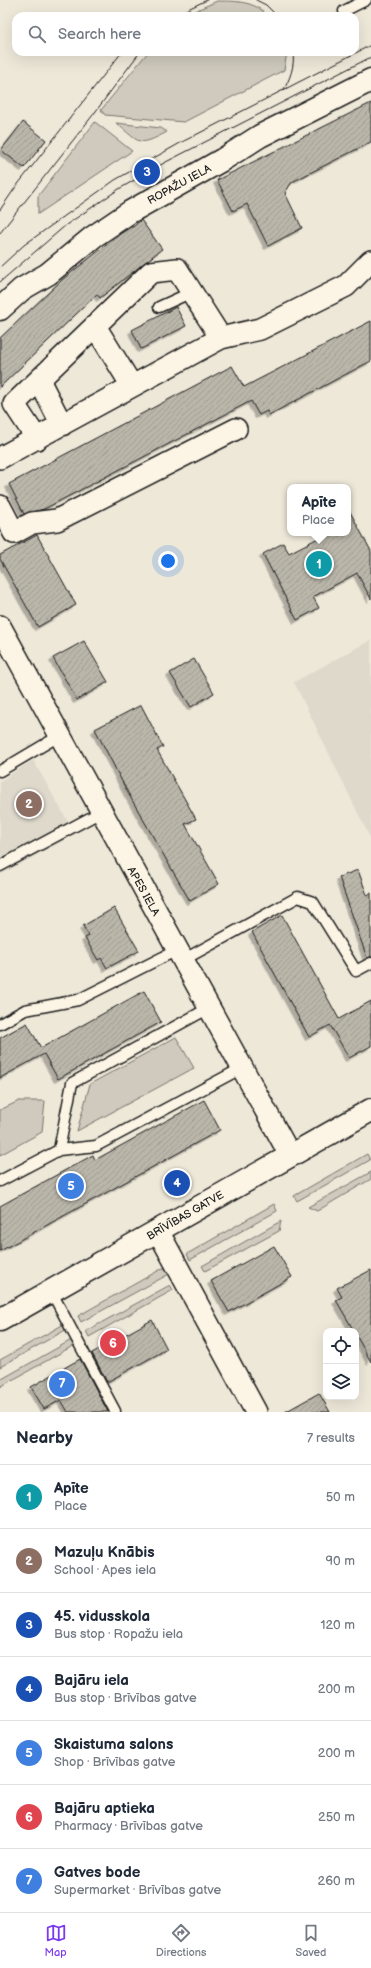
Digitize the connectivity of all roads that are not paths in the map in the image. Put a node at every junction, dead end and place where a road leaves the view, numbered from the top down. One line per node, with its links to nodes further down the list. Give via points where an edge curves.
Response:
1 (366, 0): 2 (lane)
2 (344, 10)
3 (371, 80): 7 (main road, ROPAŽU IELA, via 260,136 130,212 93,237 48,274 22,288)
4 (371, 262): 9 (street, via 346,286 260,329)
5 (192, 292): 6 (lane); 8 (street, via 177,269 151,272); 9 (street)
6 (159, 307)
7 (0, 309)
8 (95, 326): 10 (street); 11 (street)
9 (221, 338): 11 (street)
10 (39, 380): 12 (street); 14 (street, via 14,404)
11 (132, 386): 12 (street)
12 (62, 425): 14 (street)
13 (236, 428): 16 (street, via 57,520 32,523 14,533)
14 (37, 439): 15 (street)
15 (0, 458)
16 (0, 506)
17 (0, 626): 18 (street, APES IELA)
18 (59, 736): 19 (lane); 20 (street, APES IELA)
19 (0, 771)
20 (101, 812): 21 (lane); 22 (street, APES IELA)
21 (0, 866)
22 (180, 955): 23 (lane, via 298,897 312,902 356,971); 24 (street, APES IELA); 25 (lane, via 78,1000 25,1010)
23 (371, 963)
24 (209, 1008): 26 (street, APES IELA); 28 (lane, via 72,1083)
25 (0, 1024)
26 (242, 1068): 28 (lane, via 96,1146); 29 (street, APES IELA)
27 (371, 1110): 29 (main road, BRĪVĪBAS GATVE)
28 (59, 1150): 30 (lane)
29 (290, 1155): 31 (main road, BRĪVĪBAS GATVE)
30 (0, 1181)
31 (158, 1231): 32 (main road, BRĪVĪBAS GATVE); 35 (street)
32 (51, 1291): 33 (main road, BRĪVĪBAS GATVE); 34 (lane)
33 (0, 1320)
34 (115, 1411)
35 (256, 1412)

